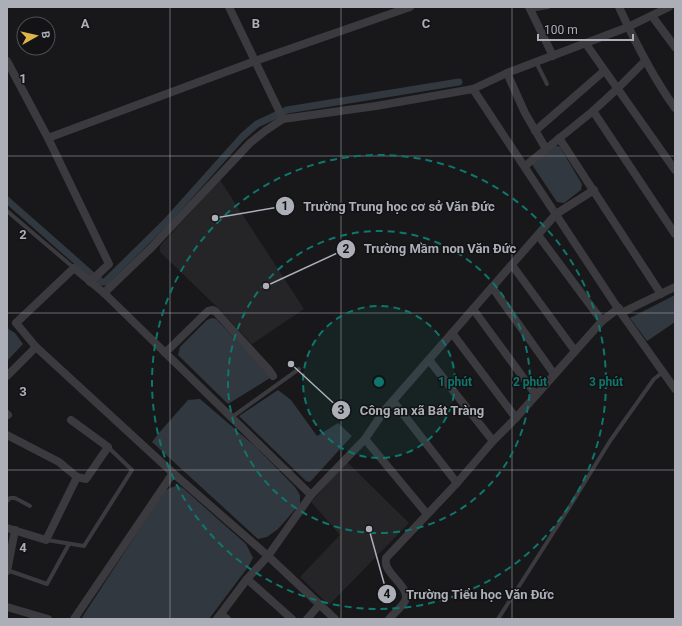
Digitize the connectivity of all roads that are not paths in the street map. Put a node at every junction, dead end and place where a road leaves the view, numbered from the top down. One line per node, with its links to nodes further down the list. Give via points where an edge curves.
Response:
1 (229, 7): 13 (street)
2 (410, 7): 13 (street)
3 (548, 7): 6 (lane)
4 (619, 7): 8 (street)
5 (669, 7): 7 (street)
6 (530, 8): 11 (street)
7 (652, 16): 8 (street); 10 (street)
8 (628, 27): 9 (street); 14 (street)
9 (586, 44): 11 (street); 16 (street)
10 (675, 47)
11 (552, 56): 15 (street)
12 (7, 61): 25 (street)
13 (255, 61): 23 (street); 25 (street)
14 (645, 61): 20 (street); 21 (street)
15 (536, 62): 17 (street); 18 (lane)
16 (604, 71): 20 (street); 24 (street)
17 (507, 74): 19 (street); 24 (street)
18 (547, 84)
19 (473, 89): 23 (street, via 376,106); 28 (street)
20 (617, 89): 22 (street); 29 (street)
21 (675, 108)
22 (593, 111): 26 (street); 33 (street)
23 (281, 115): 40 (street, via 250,143 151,248)
24 (535, 130): 27 (street)
25 (48, 138): 37 (street, via 109,264)
26 (560, 138): 27 (street); 30 (street)
27 (546, 149): 28 (street)
28 (525, 166): 32 (street)
29 (675, 170)
30 (594, 190): 32 (street); 41 (street)
31 (7, 211): 36 (lane)
32 (556, 214): 34 (street); 43 (street)
33 (675, 234)
34 (538, 235): 35 (street); 44 (street)
35 (512, 265): 38 (street); 47 (street)
36 (74, 268): 37 (street); 46 (street, via 16,323)
37 (94, 279): 40 (street)
38 (492, 287): 42 (street); 52 (street)
39 (675, 287): 41 (street)
40 (104, 293): 48 (street)
41 (661, 294): 43 (street)
42 (473, 309): 45 (street); 56 (street)
43 (620, 310): 44 (street); 51 (street)
44 (602, 321): 47 (street)
45 (452, 334): 49 (street); 59 (street)
46 (36, 347): 53 (street); 65 (street)
47 (575, 351): 52 (street)
48 (165, 353): 54 (street, via 208,311 213,310); 58 (street)
49 (429, 360): 57 (street); 63 (street)
50 (299, 369): 58 (lane)
51 (663, 372): 55 (street); 87 (lane, via 654,379 610,441)
52 (554, 374): 56 (street)
53 (7, 376)
54 (273, 376)
55 (675, 389)
56 (536, 395): 59 (street)
57 (393, 400): 62 (street); 67 (street)
58 (231, 417): 68 (street)
59 (516, 418): 63 (street)
60 (71, 420): 64 (street)
61 (7, 435): 66 (street, via 59,462)
62 (365, 439): 68 (street); 71 (street)
63 (493, 441): 67 (street)
64 (108, 447): 66 (street, via 86,479); 74 (lane, via 132,470 84,546)
65 (173, 473): 75 (street); 82 (street)
66 (77, 477): 73 (street)
67 (457, 482): 71 (street)
68 (311, 495): 75 (street)
69 (7, 501): 70 (lane, via 15,498)
70 (30, 506)
71 (427, 514): 86 (street, via 386,558 389,572 406,591 407,597)
72 (11, 529): 73 (street); 76 (street)
73 (46, 540): 74 (lane)
74 (69, 544): 76 (lane, via 47,584)
75 (268, 556): 77 (street); 78 (street)
76 (7, 571)
77 (247, 579): 80 (street); 83 (street)
78 (320, 604): 84 (street); 85 (street)
79 (7, 607): 81 (street)
80 (222, 617)
81 (48, 619)
82 (74, 619)
83 (292, 619)
84 (308, 619)
85 (335, 619)
86 (388, 619)
87 (498, 619)

